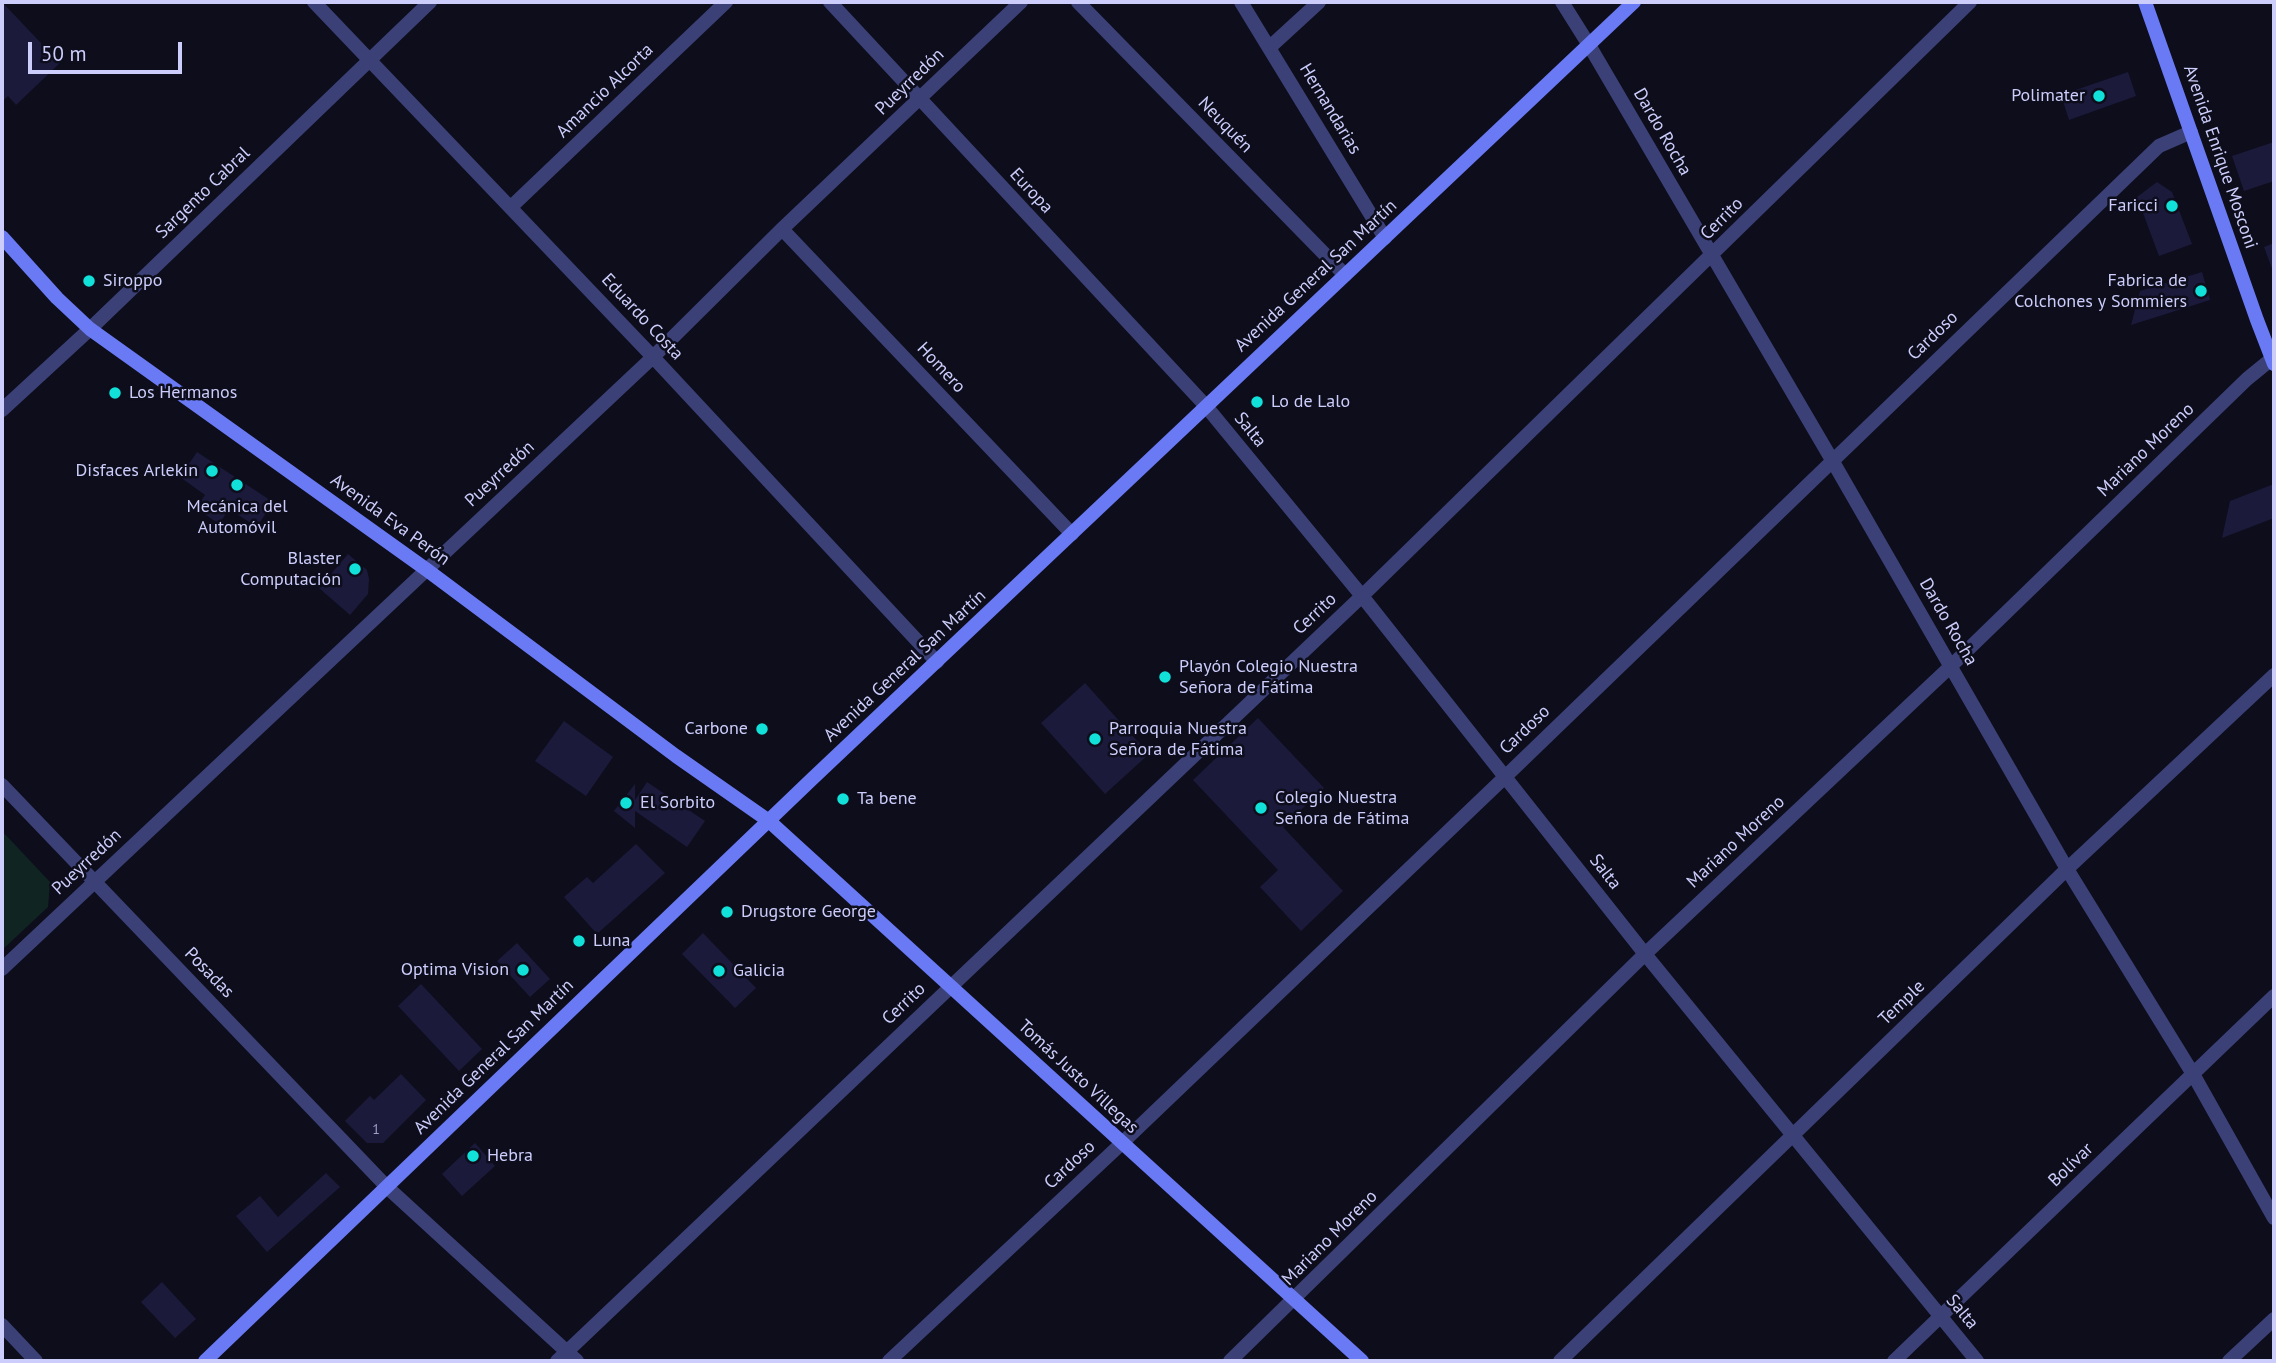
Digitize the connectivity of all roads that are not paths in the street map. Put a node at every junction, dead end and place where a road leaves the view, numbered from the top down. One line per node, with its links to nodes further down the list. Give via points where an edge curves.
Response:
1 (314, 2): 15 (street, Eduardo Costa)
2 (430, 2): 15 (street, Sargento Cabral)
3 (726, 2): 18 (street, Amancio Alcorta)
4 (830, 2): 16 (street, Europa)
5 (1021, 2): 16 (street, Pueyrredón)
6 (1078, 2): 23 (street, Neuquén)
7 (1241, 2): 14 (street, Hernandarias)
8 (1318, 2): 14 (street)
9 (1562, 2): 13 (street, Dardo Rocha)
10 (1634, 2): 13 (main road, Avenida General San Martín)
11 (1970, 2): 22 (street, Cerrito)
12 (2145, 2): 17 (main road, Avenida Enrique Mosconi)
13 (1589, 45): 21 (main road, Avenida General San Martín); 22 (street, Dardo Rocha)
14 (1270, 47): 21 (street, Hernandarias)
15 (369, 60): 18 (street, Eduardo Costa); 24 (street, Sargento Cabral)
16 (919, 99): 19 (street, Pueyrredón); 27 (street, Europa)
17 (2191, 132): 26 (main road, Avenida Enrique Mosconi); 29 (street, Cardoso, via 2159,146)
18 (511, 207): 25 (street, Eduardo Costa)
19 (782, 229): 25 (street, Pueyrredón); 30 (street, Homero)
20 (2, 237): 24 (main road, Avenida Eva Perón)
21 (1385, 237): 23 (main road, Avenida General San Martín)
22 (1712, 256): 29 (street, Dardo Rocha); 32 (street, Cerrito)
23 (1345, 275): 27 (main road, Avenida General San Martín)
24 (90, 329): 28 (street, Sargento Cabral); 31 (main road, Avenida Eva Perón)
25 (653, 356): 31 (street, Pueyrredón); 33 (street, Eduardo Costa)
26 (2274, 360): 34 (street, Mariano Moreno, via 2237,388)
27 (1205, 405): 30 (main road, Avenida General San Martín); 32 (street, Salta)
28 (2, 410)
29 (1832, 460): 34 (street, Dardo Rocha); 36 (street, Cardoso)
30 (1072, 534): 33 (main road, Avenida General San Martín)
31 (427, 570): 38 (main road, Avenida Eva Perón); 40 (street, Pueyrredón)
32 (1362, 596): 36 (street, Salta); 43 (street, Cerrito)
33 (937, 662): 38 (main road, Avenida General San Martín)
34 (1951, 666): 39 (street, Dardo Rocha); 41 (street, Mariano Moreno)
35 (2274, 675): 39 (street, Temple)
36 (1506, 776): 41 (street, Salta); 47 (street, Cardoso)
37 (2, 785): 40 (street, Posadas)
38 (768, 821): 43 (main road, Tomás Justo Villegas); 48 (main road, Avenida General San Martín)
39 (2067, 869): 45 (street, Dardo Rocha); 46 (street, Temple)
40 (95, 882): 42 (street, Pueyrredón); 48 (street, Posadas)
41 (1645, 954): 46 (street, Salta); 50 (street, Mariano Moreno)
42 (2, 969)
43 (950, 986): 47 (main road, Tomás Justo Villegas); 54 (street, Cerrito)
44 (2274, 996): 45 (street, Bolívar)
45 (2193, 1074): 49 (street, Dardo Rocha); 51 (street, Bolívar)
46 (1793, 1137): 51 (street, Salta); 60 (street, Temple)
47 (1121, 1144): 50 (main road, Tomás Justo Villegas); 57 (street, Cardoso)
48 (388, 1188): 54 (street, Posadas); 56 (main road, Avenida General San Martín)
49 (2274, 1218)
50 (1295, 1300): 58 (street, Mariano Moreno); 59 (main road, Tomás Justo Villegas)
51 (1941, 1317): 61 (street, Bolívar); 62 (street, Salta)
52 (2274, 1319): 63 (street)
53 (2, 1325): 55 (street)
54 (567, 1358)
55 (36, 1361)
56 (205, 1361)
57 (889, 1361)
58 (1230, 1361)
59 (1362, 1361)
60 (1560, 1361)
61 (1894, 1361)
62 (1977, 1361)
63 (2229, 1361)

